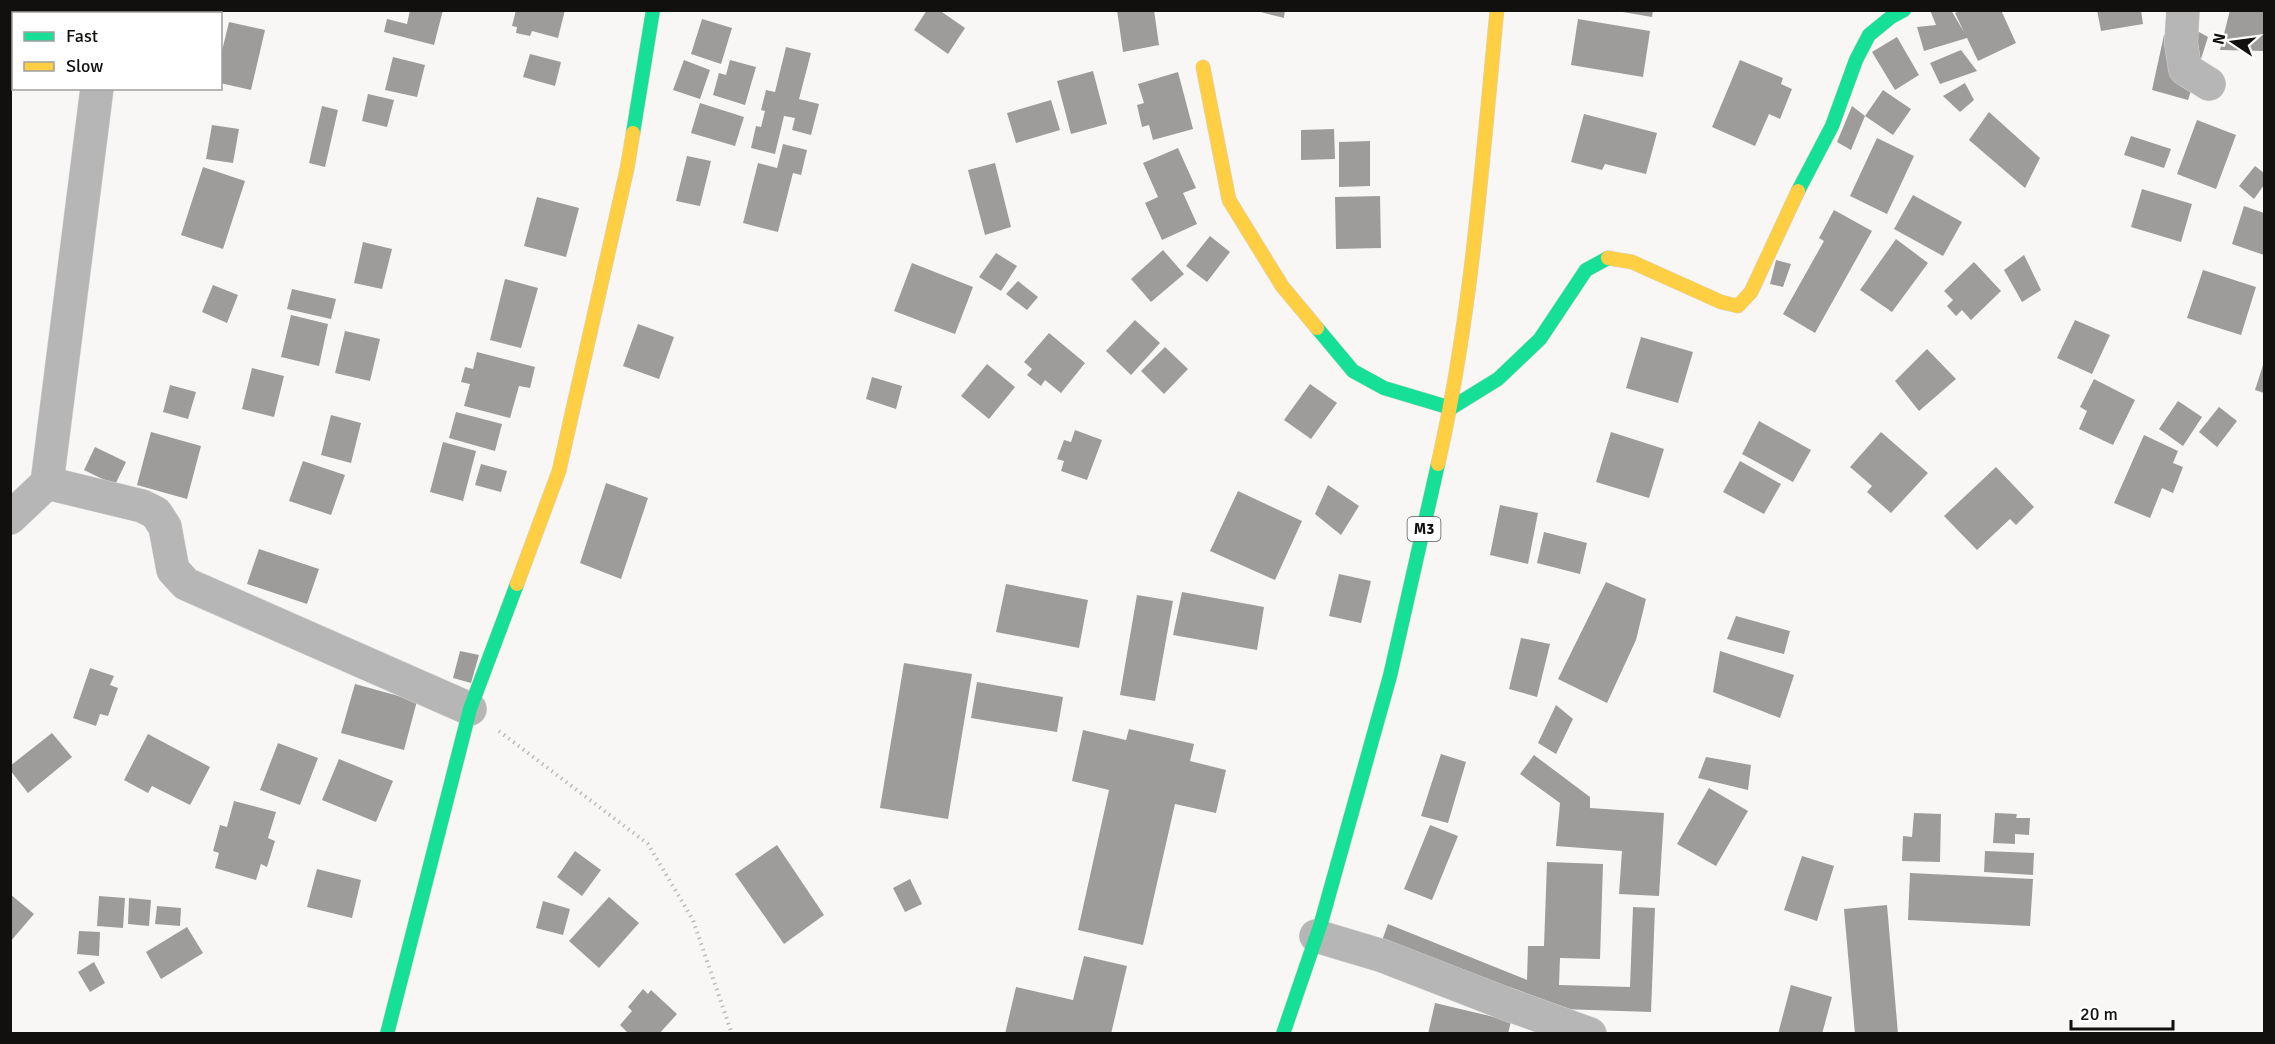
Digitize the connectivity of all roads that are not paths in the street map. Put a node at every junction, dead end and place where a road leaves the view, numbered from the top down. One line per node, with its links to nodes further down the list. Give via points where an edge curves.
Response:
1 (653, 10): 11 (main road, via 627,169 559,471)
2 (1497, 10): 8 (main road, M3, via 1469,288)
3 (1904, 10): 8 (main road, via 1869,35 1832,126 1751,292 1738,306 1632,262 1606,258 1587,270 1540,339 1498,378)
4 (2183, 10): 6 (street, via 2181,43 2185,69)
5 (1203, 67): 8 (main road, via 1229,200 1282,286 1353,371 1384,388)
6 (2209, 84)
7 (97, 90): 9 (street)
8 (1451, 408): 12 (main road, M3, via 1390,676)
9 (47, 483): 10 (street); 11 (street, via 142,506 156,513 165,527 173,570 186,584)
10 (10, 518)
11 (470, 709): 13 (main road)
12 (1316, 936): 14 (main road, M3); 15 (street, via 1383,956)
13 (387, 1034)
14 (1283, 1034)
15 (1590, 1034)

